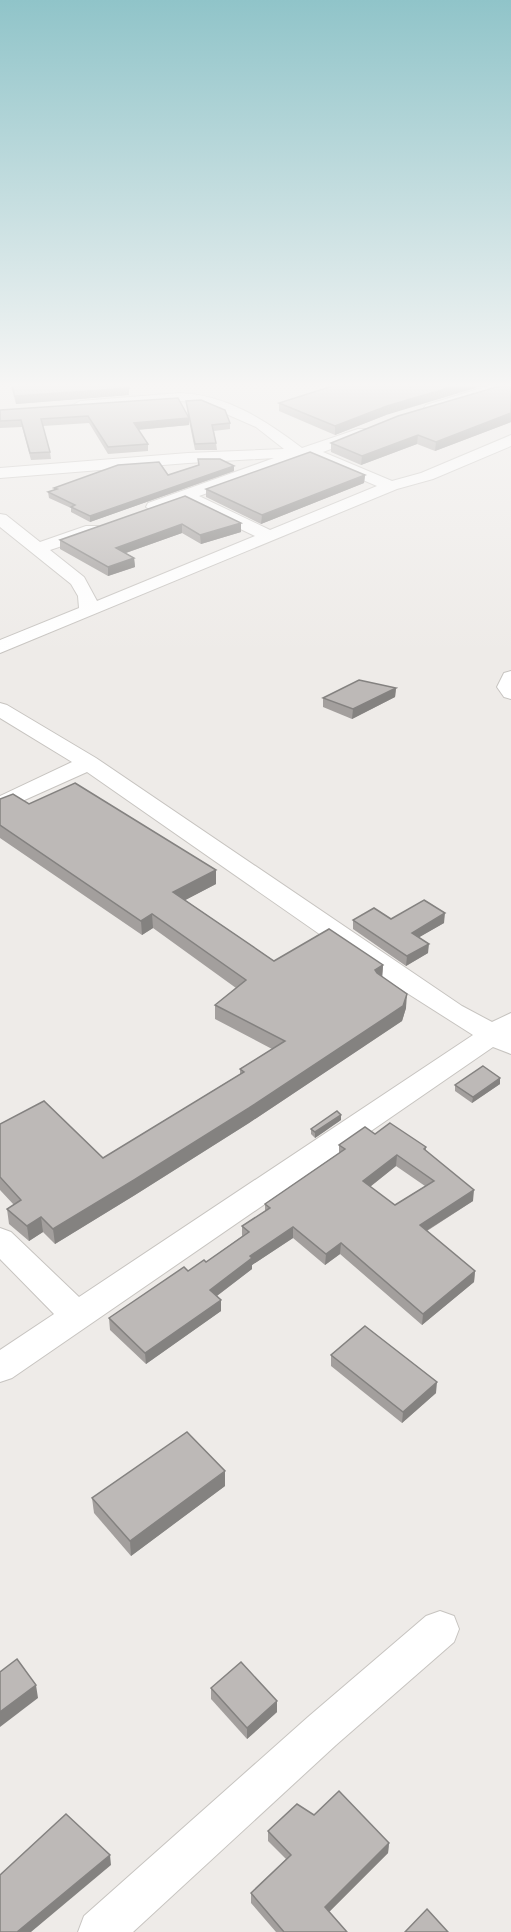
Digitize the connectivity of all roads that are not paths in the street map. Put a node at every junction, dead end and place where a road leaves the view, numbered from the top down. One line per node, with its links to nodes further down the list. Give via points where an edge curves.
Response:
1 (247, 473): 5 (street)
2 (359, 473): 4 (street)
3 (434, 473): 4 (street)
4 (391, 486): 9 (street)
5 (185, 496): 6 (street); 9 (street)
6 (143, 512)
7 (0, 519): 10 (street)
8 (111, 523): 10 (street)
9 (270, 536): 11 (street)
10 (37, 549): 11 (street, via 78,581 87,596)
11 (88, 610): 12 (street)
12 (0, 647)
13 (511, 677): 14 (street, via 507,687)
14 (511, 693)
15 (0, 710): 16 (street)
16 (88, 763): 17 (street); 18 (street, via 453,1012)
17 (0, 804)
18 (505, 1034): 20 (street)
19 (0, 1240): 20 (street)
20 (76, 1315): 21 (street)
21 (0, 1368)
22 (440, 1629): 23 (street)
23 (100, 1932)

